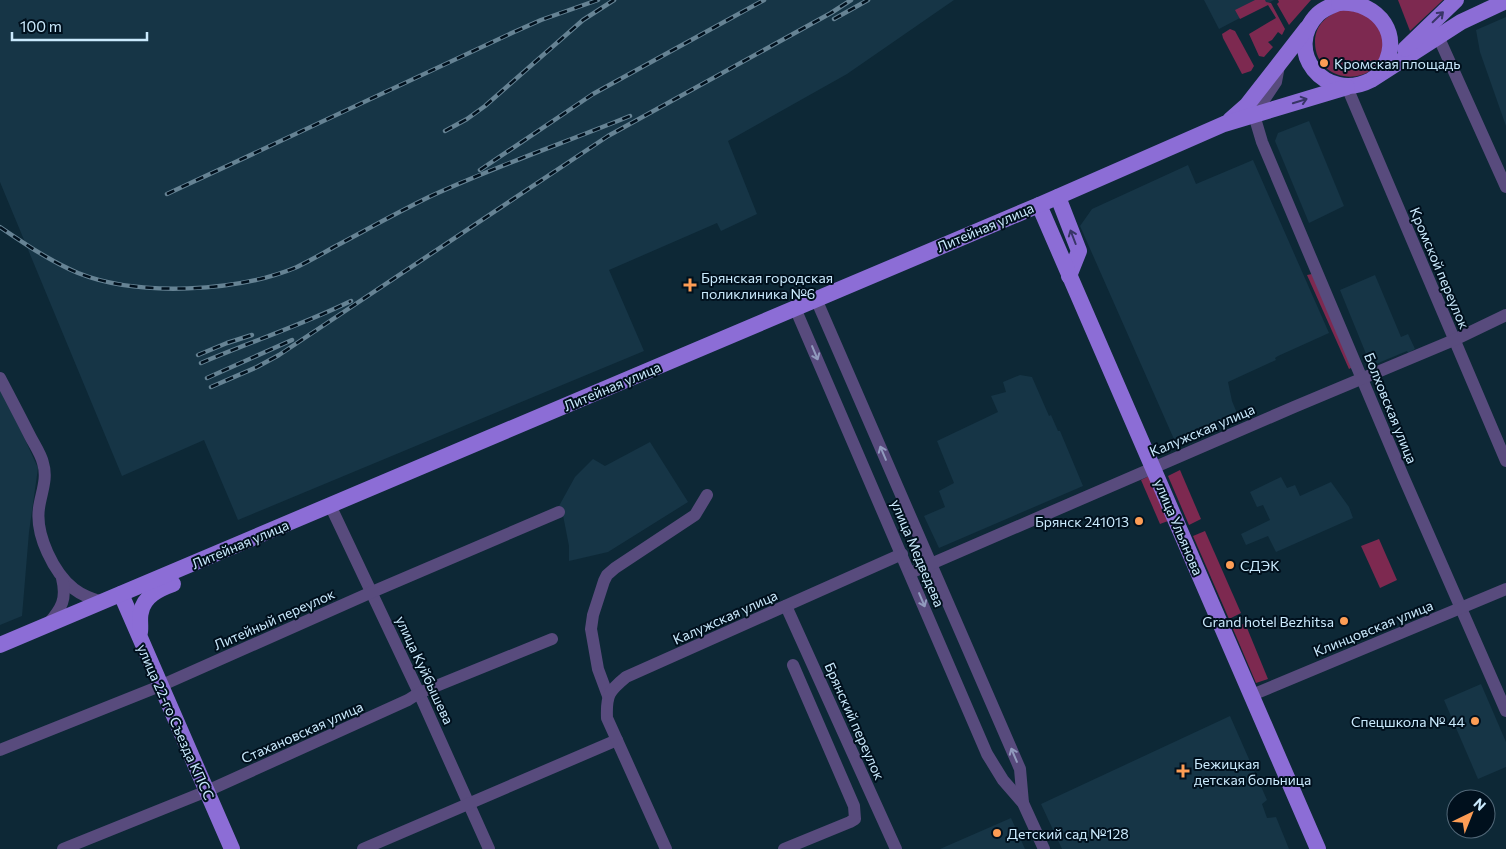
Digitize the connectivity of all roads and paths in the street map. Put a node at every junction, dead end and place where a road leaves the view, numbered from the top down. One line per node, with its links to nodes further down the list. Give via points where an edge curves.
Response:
1 (1456, 0): 7 (main road, one-way to 1)
2 (1344, 1): 4 (main road, via 1324,9); 7 (main road, via 1360,4 1379,15 1385,24 1389,50)
3 (1506, 1): 5 (main road)
4 (1309, 26): 6 (main road, Литейная улица); 8 (main road, via 1306,54 1314,70 1328,82)
5 (1438, 36): 7 (main road); 11 (street)
6 (1280, 63): 9 (street, via 1276,82); 10 (main road, Литейная улица, via 1247,105)
7 (1378, 74): 8 (main road, via 1364,84)
8 (1346, 87): 9 (main road, Литейная улица, one-way to 8); 18 (street, Кромской переулок)
9 (1254, 115): 10 (main road, Литейная улица); 20 (street, Болховская улица, via 1262,142)
10 (1224, 124): 12 (main road, Литейная улица)
11 (1506, 187)
12 (1058, 197): 13 (main road, Литейная улица); 14 (main road, one-way to 12, via 1079,251)
13 (1039, 205): 14 (main road, улица Ульянова); 15 (main road, Литейная улица)
14 (1069, 276): 22 (main road, улица Ульянова)
15 (816, 299): 16 (main road, Литейная улица); 27 (street, улица Медведева, one-way to 15)
16 (795, 308): 24 (main road, Литейная улица); 26 (street, улица Медведева, one-way to 26)
17 (1506, 315): 18 (street, Калужская улица)
18 (1454, 340): 20 (street, Калужская улица); 21 (street, Кромской переулок)
19 (0, 378): 30 (street, via 43,462 45,482 38,521 41,536)
20 (1362, 379): 22 (street, Калужская улица); 36 (street, Болховская улица)
21 (1506, 462)
22 (1153, 467): 27 (street, Калужская улица); 44 (main road, улица Ульянова)
23 (707, 495): 45 (street, via 695,515 607,575 591,629 598,670)
24 (330, 506): 28 (main road, Литейная улица); 32 (street, улица Куйбышева)
25 (559, 512): 32 (street, Литейный переулок)
26 (902, 554): 29 (street, улица Медведева); 35 (street, Калужская улица)
27 (931, 564): 29 (street, Калужская улица); 51 (street, улица Медведева, one-way to 27, via 1020,769)
28 (183, 568): 33 (main road, Литейная улица); 38 (main road, via 174,583 157,590 144,603 140,613)
29 (910, 573): 51 (street, улица Медведева, one-way to 51, via 987,754 1005,783)
30 (62, 578): 34 (street, via 85,596); 37 (street, via 62,605)
31 (1506, 589): 36 (street, Клинцовская улица)
32 (372, 592): 42 (street, Литейный переулок); 43 (street, улица Куйбышева)
33 (121, 594): 34 (main road, Литейная улица); 38 (main road, улица 22-го Съезда КПСС)
34 (102, 602): 37 (main road, Литейная улица)
35 (786, 606): 45 (street, Калужская улица, via 626,677 612,688); 58 (street, Брянский переулок)
36 (1461, 608): 44 (street, Клинцовская улица); 46 (street, Болховская улица)
37 (48, 624): 40 (main road, Литейная улица)
38 (139, 637): 42 (main road, улица 22-го Съезда КПСС)
39 (552, 639): 43 (street, Стахановская улица)
40 (0, 645)
41 (793, 665): 57 (street, via 855,814 850,822)
42 (160, 686): 48 (street, Литейный переулок); 49 (main road, улица 22-го Съезда КПСС)
43 (419, 693): 49 (street, Стахановская улица); 50 (street, улица Куйбышева)
44 (1252, 695): 60 (main road, улица Ульянова)
45 (608, 696): 47 (street, via 607,718)
46 (1506, 711)
47 (617, 740): 50 (street); 56 (street)
48 (0, 750)
49 (207, 791): 52 (street, Стахановская улица); 53 (main road, улица 22-го Съезда КПСС)
50 (468, 803): 54 (street); 55 (street, улица Куйбышева)
51 (1023, 803): 59 (street, улица Медведева)
52 (63, 849)
53 (232, 849)
54 (363, 849)
55 (489, 849)
56 (666, 849)
57 (784, 849)
58 (896, 849)
59 (1044, 849)
60 (1318, 849)

